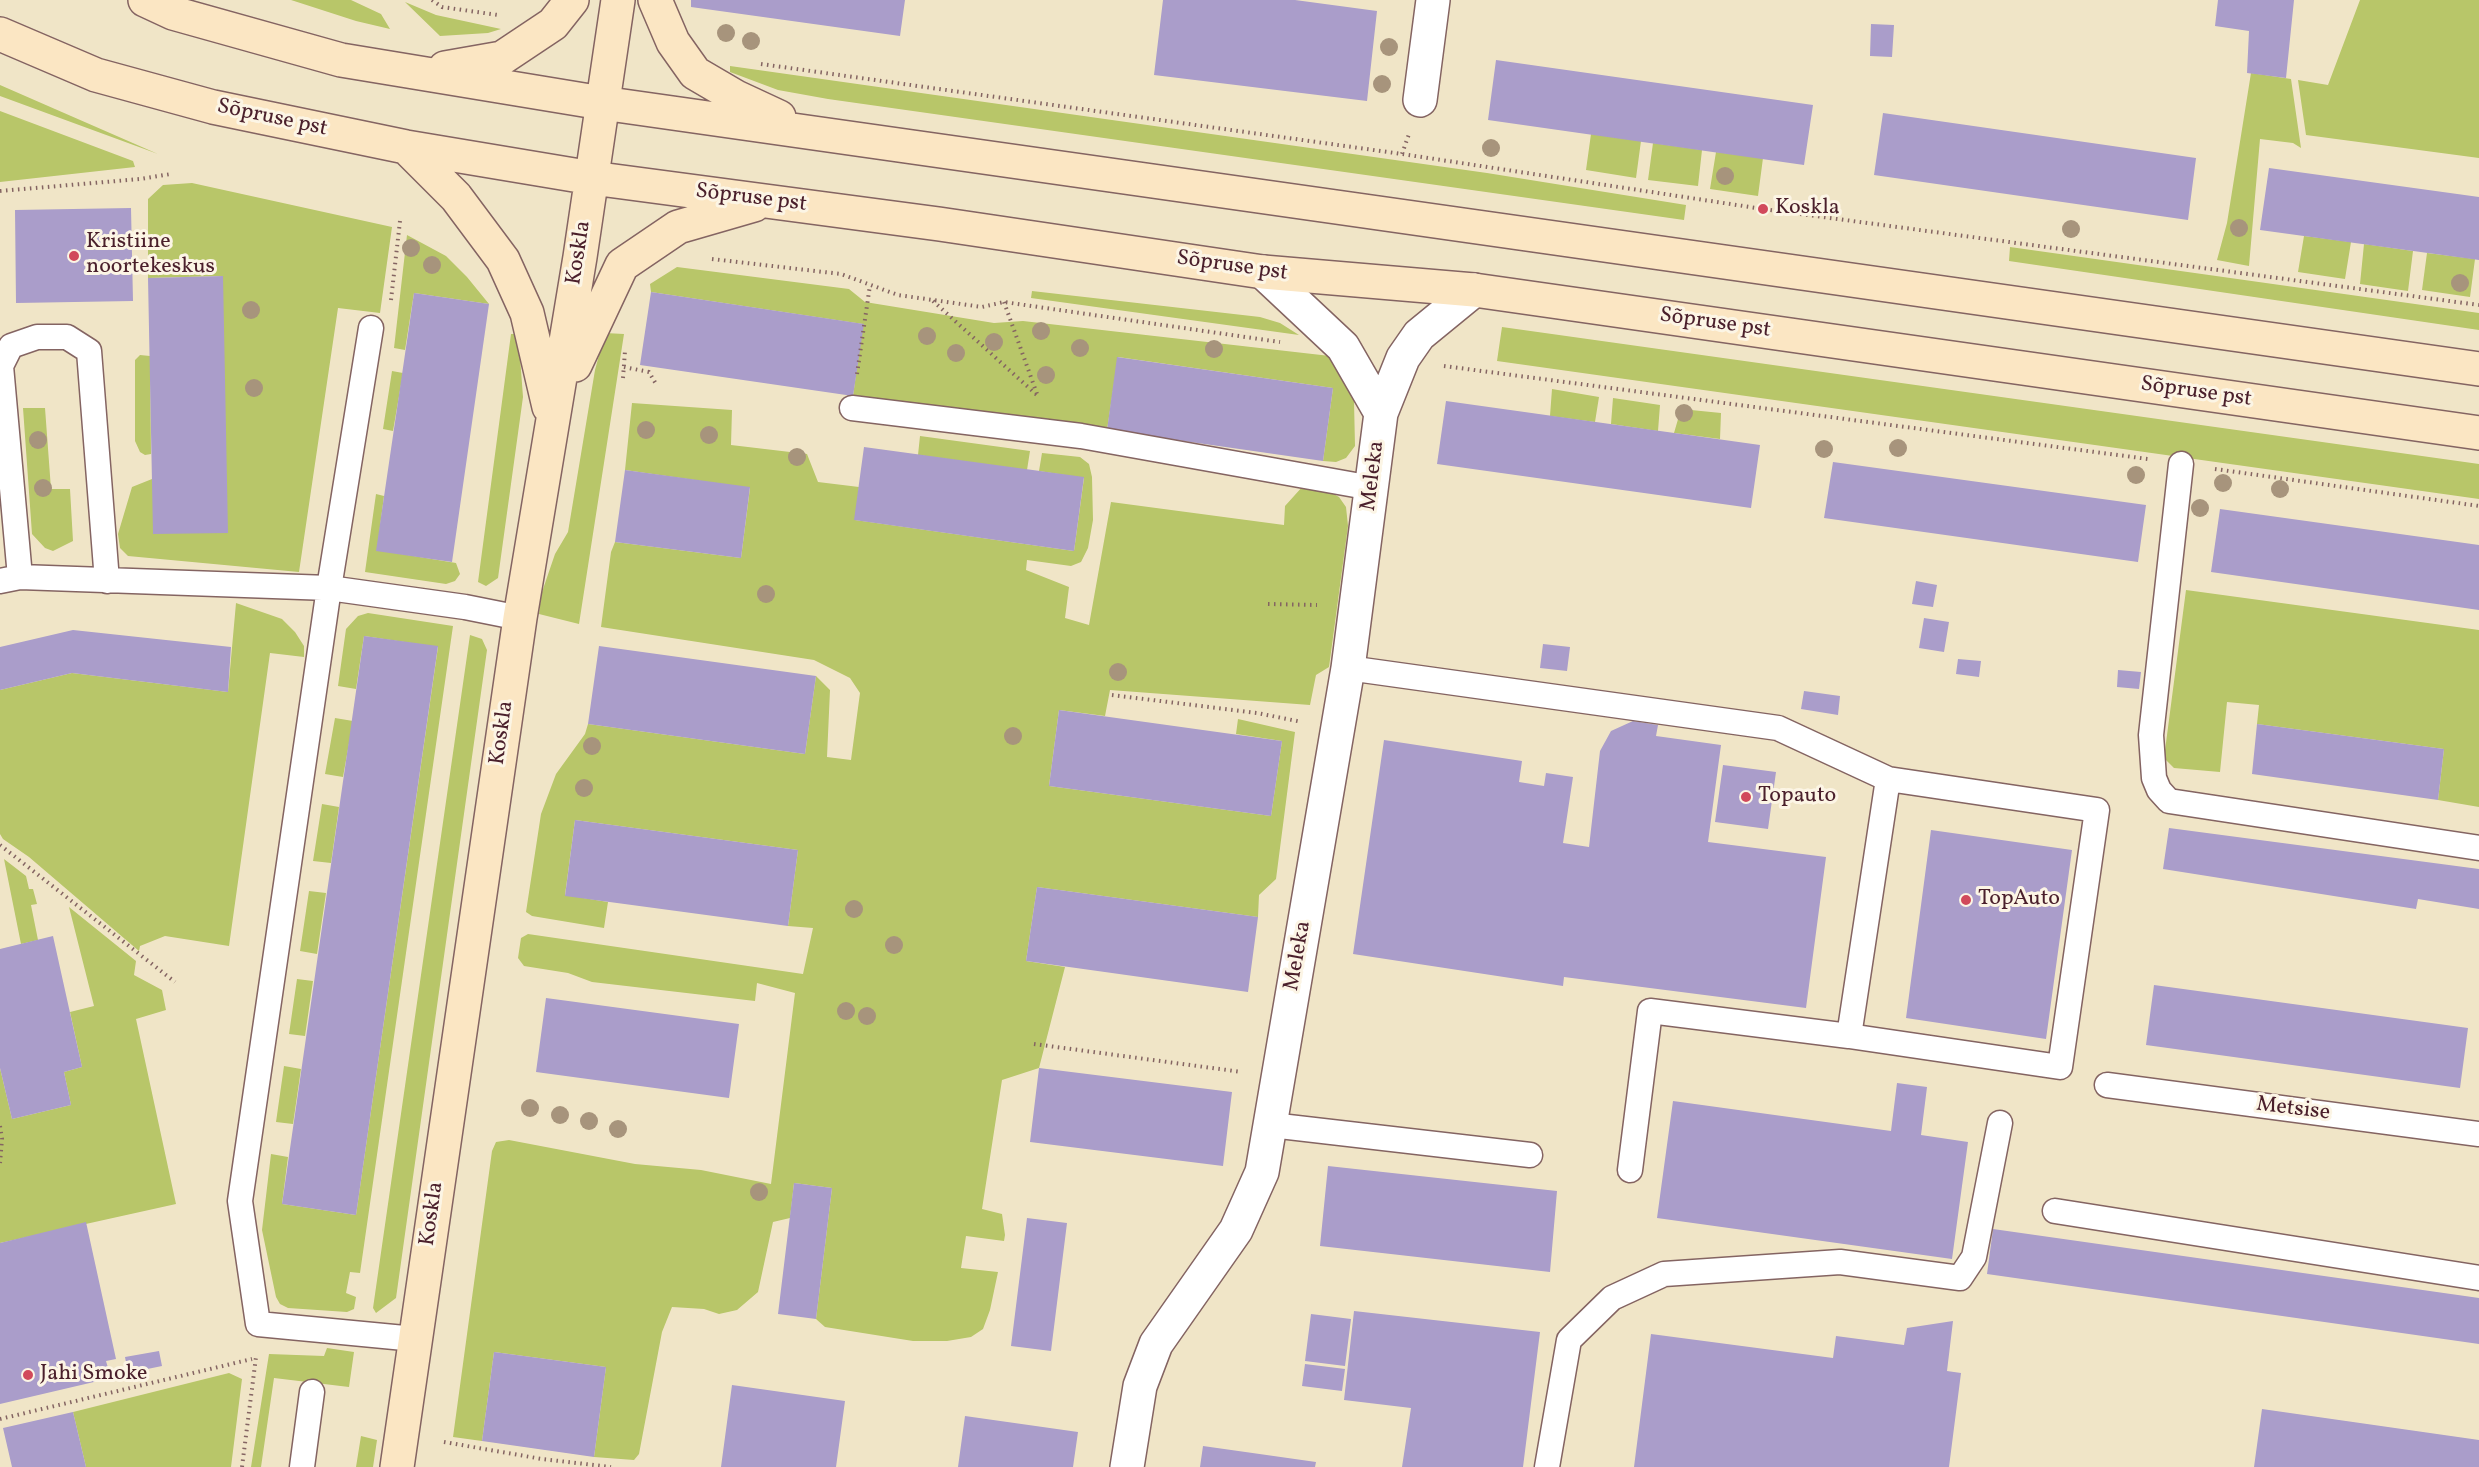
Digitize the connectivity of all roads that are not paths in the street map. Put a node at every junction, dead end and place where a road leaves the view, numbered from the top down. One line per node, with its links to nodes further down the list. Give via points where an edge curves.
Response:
1 (145, 0): 7 (main road, via 173,13 341,60)
2 (572, 0): 7 (main road, via 553,24 502,58)
3 (618, 0): 9 (main road, Koskla)
4 (655, 0): 10 (main road, via 673,42 695,73)
5 (1434, 0): 8 (street)
6 (0, 34): 11 (main road, Sõpruse pst, via 96,75 213,107)
7 (419, 73): 9 (main road)
8 (1420, 100)
9 (602, 103): 10 (main road); 12 (main road, Koskla)
10 (813, 133): 17 (main road)
11 (406, 147): 12 (main road, Sõpruse pst); 20 (main road, via 456,197 503,260 527,313)
12 (592, 178): 13 (main road, Sõpruse pst); 20 (main road, Koskla)
13 (767, 201): 14 (main road, Sõpruse pst); 20 (main road, via 678,227 622,265 585,339)
14 (1263, 272): 15 (main road, Sõpruse pst); 19 (street, Meleka, via 1343,347)
15 (1474, 290): 19 (street, Meleka, via 1419,335 1403,358); 21 (main road, Sõpruse pst)
16 (371, 328): 26 (lane)
17 (2479, 369)
18 (852, 408): 23 (lane, via 1081,436)
19 (1381, 413): 23 (street, Meleka)
20 (553, 423): 27 (main road, Koskla)
21 (2479, 433)
22 (2181, 464): 30 (lane, via 2151,735 2154,778 2159,790 2169,801)
23 (1372, 488): 28 (street, Meleka)
24 (10, 579): 25 (lane); 25 (lane, via 1,366 11,346 37,337 68,337 89,351)
25 (106, 581): 26 (lane)
26 (329, 588): 27 (lane, via 465,606); 40 (lane, via 240,1202 258,1324)
27 (520, 618): 40 (main road, Koskla)
28 (1348, 668): 29 (lane, via 1778,728); 34 (street, Meleka)
29 (1888, 779): 31 (lane); 31 (lane, via 2097,810 2060,1067)
30 (2479, 848)
31 (1849, 1036): 37 (lane, via 1650,1011)
32 (2107, 1085): 35 (lane, Metsise)
33 (2000, 1123): 45 (lane, via 1974,1257 1960,1278 1840,1262 1664,1274 1612,1298 1569,1340)
34 (1271, 1125): 36 (lane); 44 (street, Meleka, via 1262,1172 1236,1230 1156,1344 1140,1386)
35 (2479, 1134)
36 (1530, 1155)
37 (1630, 1170)
38 (2055, 1211): 39 (lane)
39 (2479, 1278)
40 (415, 1339): 43 (main road, Koskla)
41 (312, 1392): 42 (lane)
42 (302, 1467)
43 (397, 1467)
44 (1128, 1467)
45 (1547, 1467)

